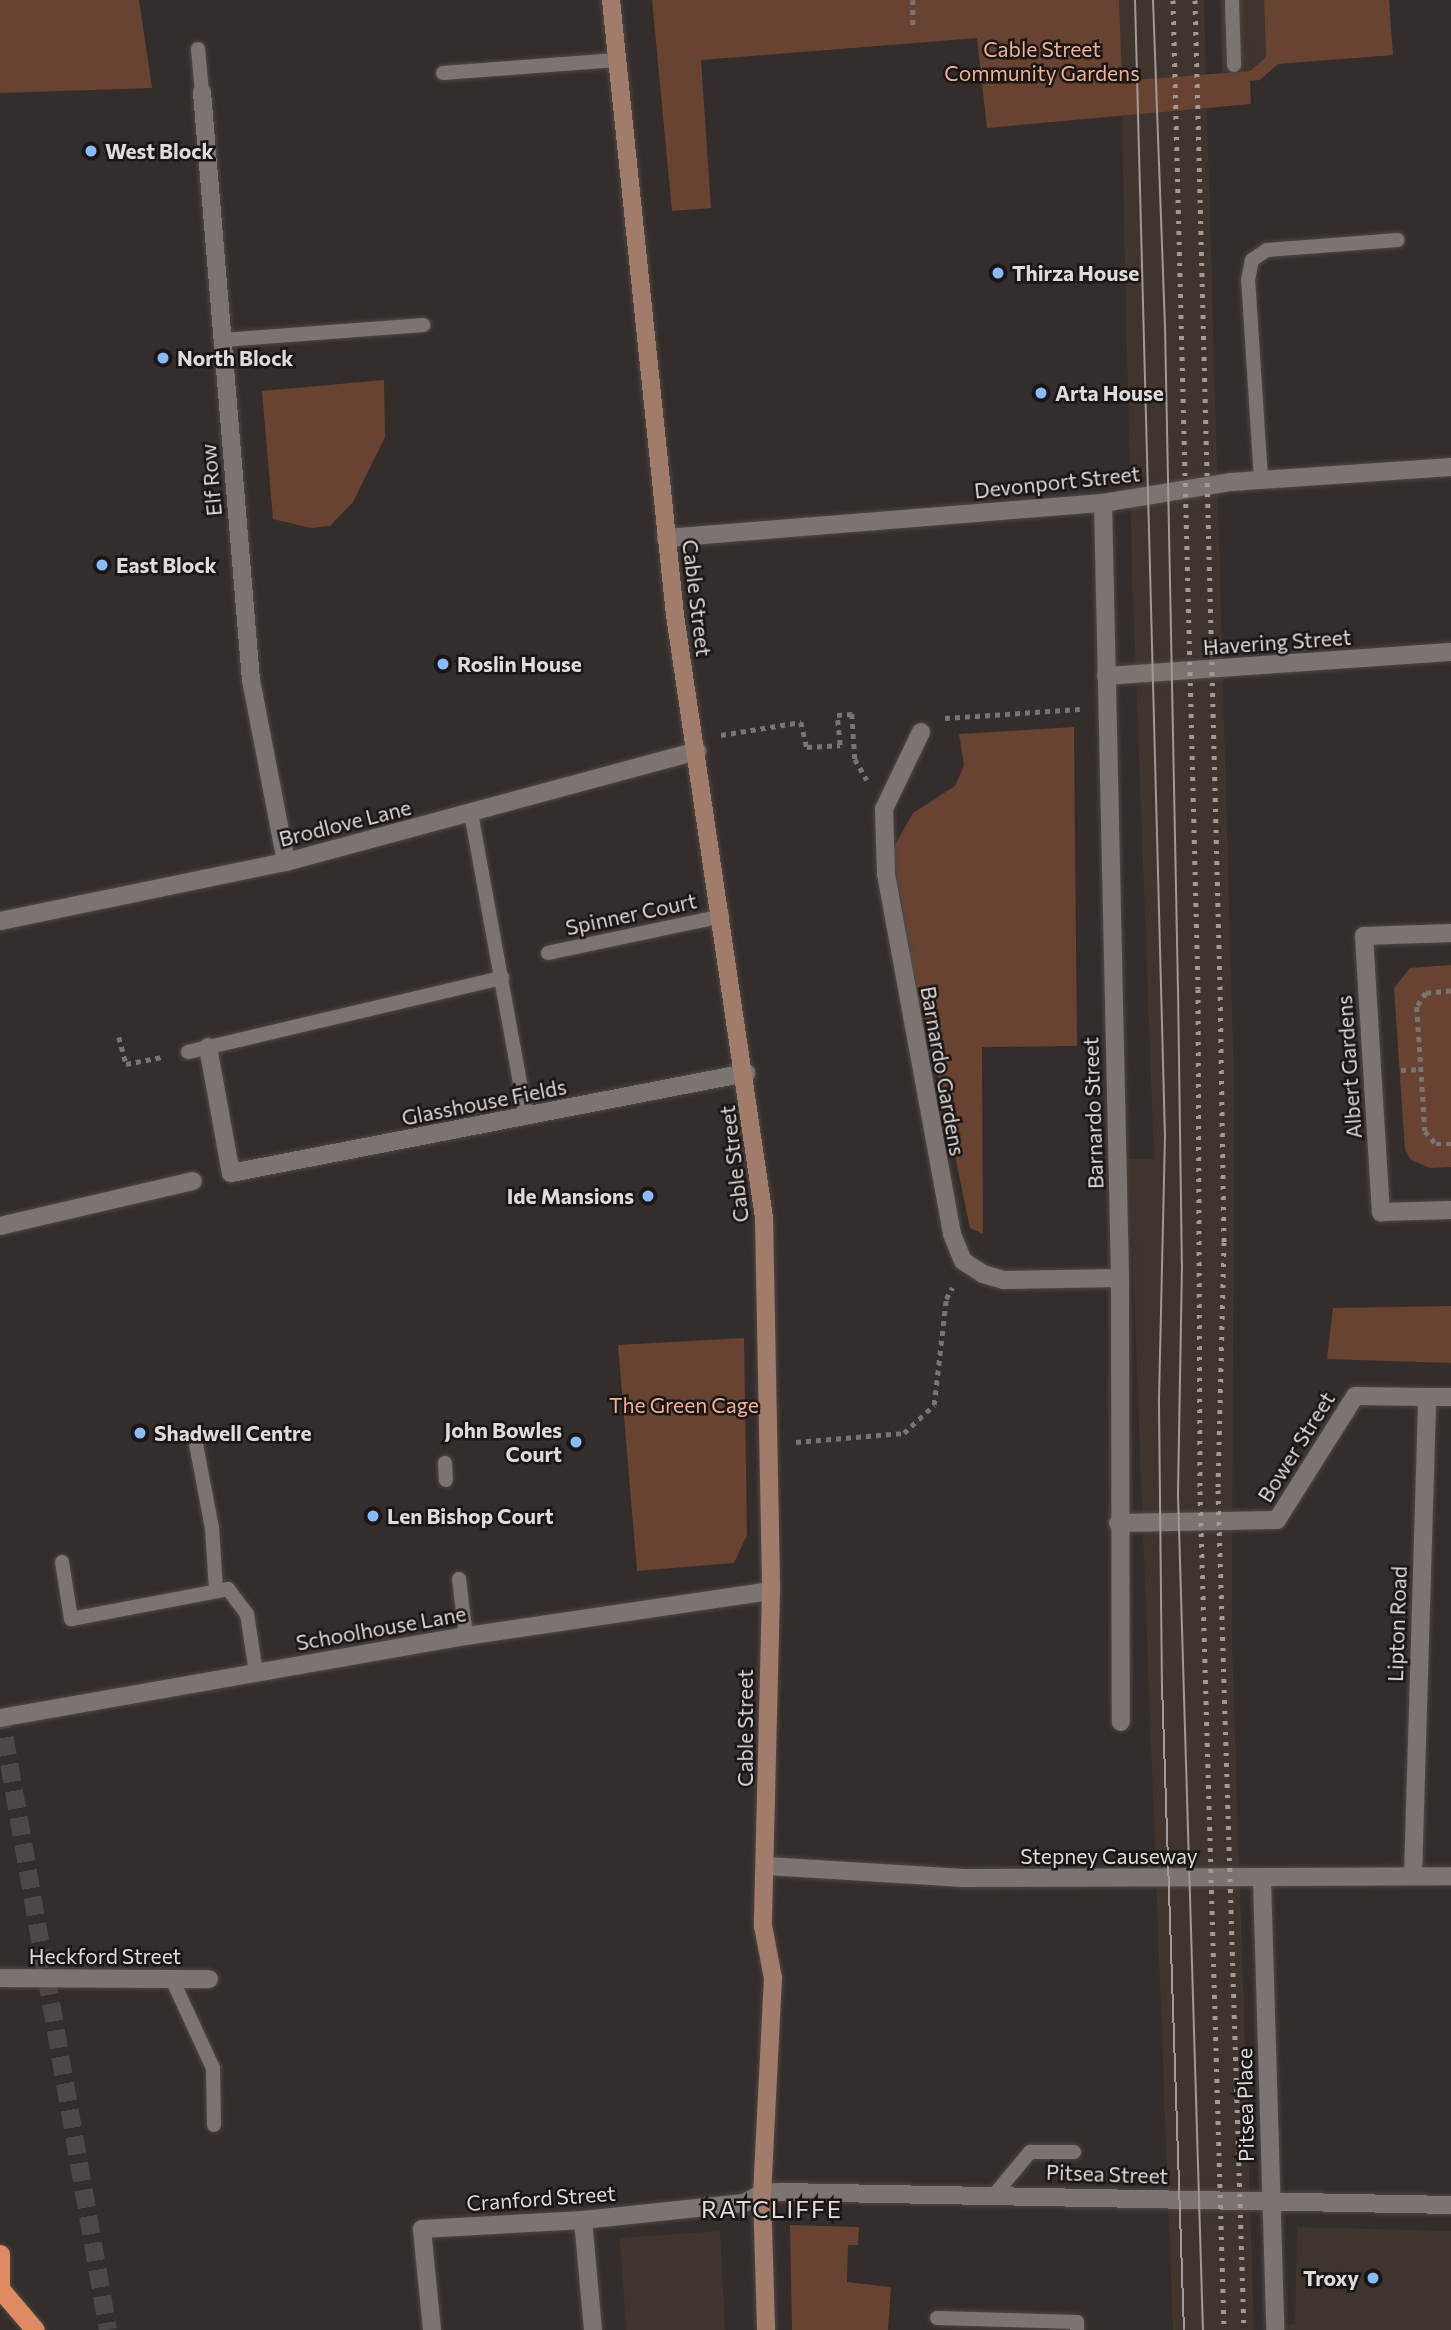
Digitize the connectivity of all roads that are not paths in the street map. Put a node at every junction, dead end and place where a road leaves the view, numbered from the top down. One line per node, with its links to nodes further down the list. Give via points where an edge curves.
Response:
1 (611, 0): 4 (main road, Cable Street)
2 (1232, 0): 5 (lane)
3 (198, 49): 7 (lane)
4 (617, 60): 6 (lane); 14 (main road, Cable Street)
5 (1234, 65)
6 (443, 73)
7 (202, 93): 10 (street, Elf Row)
8 (1398, 240): 12 (lane, via 1267,250 1252,260 1248,280)
9 (423, 325): 10 (lane)
10 (223, 340): 20 (street, Elf Row, via 251,680)
11 (1451, 467): 12 (street, Devonport Street)
12 (1261, 479): 13 (street, Devonport Street)
13 (1103, 503): 14 (street, Devonport Street); 16 (street, Barnardo Street)
14 (666, 538): 18 (main road, Cable Street)
15 (1451, 652): 16 (street, Havering Street)
16 (1106, 676): 33 (street, Barnardo Street)
17 (921, 732): 33 (street, Barnardo Gardens, via 884,809 886,874 952,1234 963,1261 1004,1280)
18 (697, 751): 19 (street, Brodlove Lane); 21 (main road, Cable Street)
19 (471, 813): 20 (street, Brodlove Lane); 25 (lane)
20 (286, 862): 22 (street, Brodlove Lane)
21 (722, 916): 24 (lane, Spinner Court); 28 (main road, Cable Street)
22 (0, 921)
23 (1451, 933): 31 (street, Albert Gardens, via 1364,936 1381,1212)
24 (548, 953)
25 (502, 978): 26 (lane); 29 (lane)
26 (208, 1047): 27 (lane); 29 (street, Glasshouse Fields, via 231,1174)
27 (188, 1052)
28 (746, 1073): 29 (street, Glasshouse Fields); 43 (main road, Cable Street, via 764,1218)
29 (526, 1117)
30 (193, 1181): 32 (street)
31 (1451, 1210)
32 (0, 1226)
33 (1120, 1278): 39 (street, Barnardo Street)
34 (1427, 1397): 35 (street); 39 (street, Bower Street, via 1354,1396 1277,1520); 49 (street, Lipton Road)
35 (1451, 1397)
36 (194, 1439): 42 (lane, via 212,1528)
37 (445, 1463): 38 (lane)
38 (446, 1480)
39 (1118, 1523): 47 (street, Barnardo Street)
40 (62, 1562): 42 (lane, via 71,1619)
41 (459, 1579): 44 (lane)
42 (216, 1590): 45 (lane, via 228,1590 247,1615)
43 (771, 1591): 44 (street, Schoolhouse Lane); 48 (main road, Cable Street)
44 (466, 1636): 45 (street, Schoolhouse Lane)
45 (256, 1673): 46 (street, Schoolhouse Lane)
46 (0, 1718)
47 (1121, 1722)
48 (767, 1866): 51 (street, Stepney Causeway, via 964,1878); 57 (main road, Cable Street, via 763,1926 774,1978)
49 (1413, 1876): 50 (street, Stepney Causeway); 51 (street, Stepney Causeway)
50 (1451, 1876)
51 (1262, 1880): 59 (street, Pitsea Place)
52 (0, 1978): 53 (street, Heckford Street)
53 (172, 1979): 54 (street, Heckford Street); 55 (lane, via 213,2068)
54 (209, 1979)
55 (214, 2125)
56 (1074, 2152): 58 (lane, via 1030,2152)
57 (762, 2193): 58 (street, Pitsea Street); 61 (street, Cranford Street, via 744,2203); 68 (main road, Cable Street)
58 (995, 2194): 59 (street, Pitsea Street)
59 (1270, 2201): 60 (street, Pitsea Street); 70 (street, Pitsea Place)
60 (1451, 2205)
61 (583, 2220): 66 (street, Cranford Street, via 422,2229); 67 (street)
62 (0, 2254): 63 (highway)
63 (0, 2291): 65 (highway)
64 (937, 2318): 69 (lane, via 1077,2322)
65 (35, 2330)
66 (432, 2330)
67 (593, 2330)
68 (766, 2330)
69 (1077, 2330)
70 (1276, 2330)

